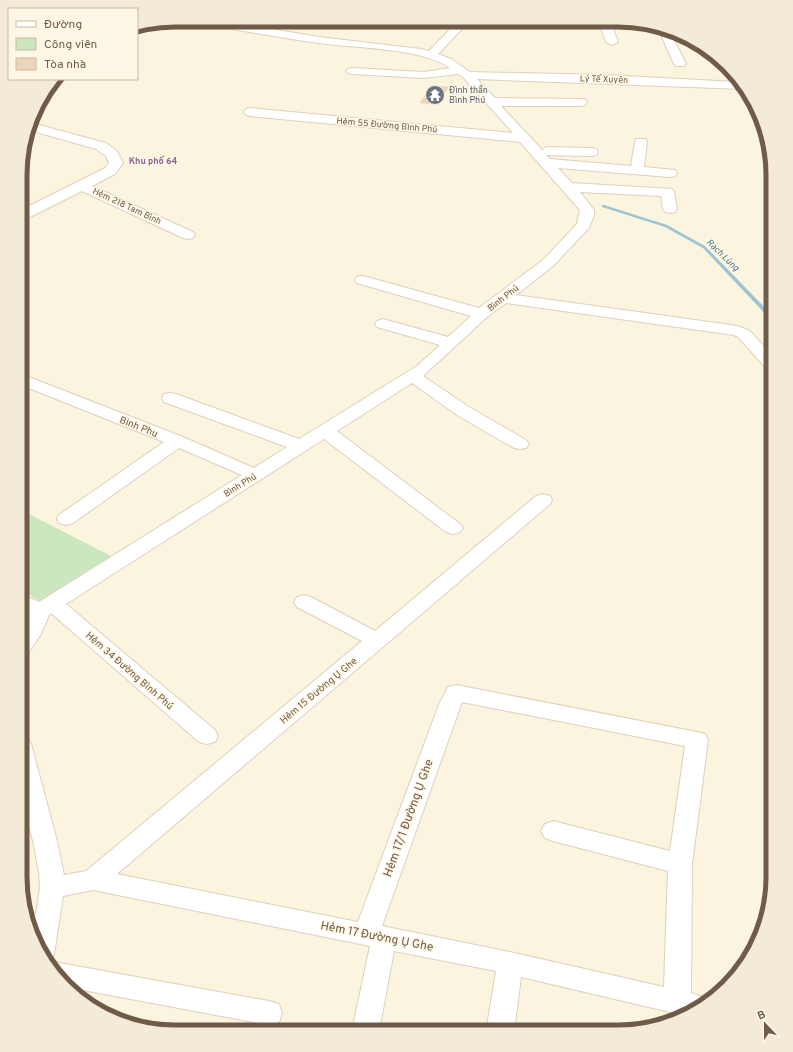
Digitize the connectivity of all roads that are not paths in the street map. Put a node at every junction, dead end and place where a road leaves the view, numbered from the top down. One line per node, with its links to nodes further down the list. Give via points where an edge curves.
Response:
1 (239, 27): 6 (street, Bình Phú)
2 (458, 27): 6 (street)
3 (606, 27): 5 (street)
4 (666, 35): 7 (street)
5 (612, 42)
6 (432, 55): 9 (street, Bình Phú, via 447,61)
7 (680, 64)
8 (352, 71): 9 (street, Lý Tế Xuyên, via 424,75)
9 (464, 73): 10 (street, Lý Tế Xuyên); 11 (street, Bình Phú)
10 (736, 86)
11 (492, 102): 12 (street); 14 (street, Bình Phú)
12 (581, 102)
13 (250, 112): 17 (street, Hẻm 55 Đường Bình Phú)
14 (505, 115): 15 (street); 17 (street, Bình Phú)
15 (521, 115)
16 (35, 128): 24 (street, Hẻm 218 Tam Bình, via 101,146 112,154 116,163 110,170)
17 (523, 138): 19 (street, Bình Phú)
18 (641, 142): 22 (street)
19 (536, 151): 20 (street); 21 (street, Bình Phú)
20 (592, 152)
21 (547, 163): 22 (street); 25 (street, Bình Phú)
22 (637, 171): 23 (street)
23 (670, 173)
24 (82, 186): 27 (street); 28 (street, Hẻm 218 Tam Bình)
25 (568, 187): 26 (street, via 667,192); 30 (street, Bình Phú, via 587,210 584,225 548,263)
26 (670, 209)
27 (27, 213)
28 (188, 235)
29 (362, 280): 31 (street)
30 (502, 298): 31 (street, Bình Phú); 34 (street, via 738,331 744,334)
31 (482, 314): 33 (street, Bình Phú)
32 (383, 324): 33 (street)
33 (451, 343): 35 (street, Bình Phú)
34 (766, 358)
35 (412, 376): 38 (street, Bình Phú); 40 (street, via 463,411)
36 (27, 381): 39 (street, Binh Phu)
37 (170, 398): 41 (street)
38 (325, 430): 41 (street, Bình Phú); 45 (street)
39 (177, 441): 42 (street, Binh Phu); 44 (street)
40 (520, 444)
41 (301, 446): 42 (street, Bình Phú)
42 (256, 475): 48 (street, Bình Phú)
43 (543, 500): 50 (street, Hẻm 15 Đường Ụ Ghe)
44 (66, 519)
45 (453, 528)
46 (304, 602): 50 (street)
47 (27, 603): 48 (street)
48 (47, 607): 49 (street); 51 (street, Hẻm 34 Đường Bình Phú)
49 (27, 637)
50 (376, 640): 55 (street, Hẻm 15 Đường Ụ Ghe)
51 (207, 736)
52 (27, 771): 56 (street, via 45,841)
53 (553, 831): 54 (street)
54 (680, 864): 58 (street, Hẻm 17/1 Đường Ụ Ghe, via 697,740 456,694 451,702); 62 (street)
55 (93, 880): 56 (street, Hẻm 17 Đường Ụ Ghe); 58 (street, Hẻm 17 Đường Ụ Ghe)
56 (52, 888): 57 (street)
57 (39, 925): 59 (street)
58 (375, 936): 60 (street, Hẻm 17 Đường Ụ Ghe); 64 (street, Hẻm 17/1 Đường Ụ Ghe)
59 (40, 938)
60 (510, 963): 62 (street, Hẻm 17 Đường Ụ Ghe); 65 (street)
61 (64, 975): 63 (street)
62 (688, 1005)
63 (269, 1013)
64 (367, 1025)
65 (501, 1025)

